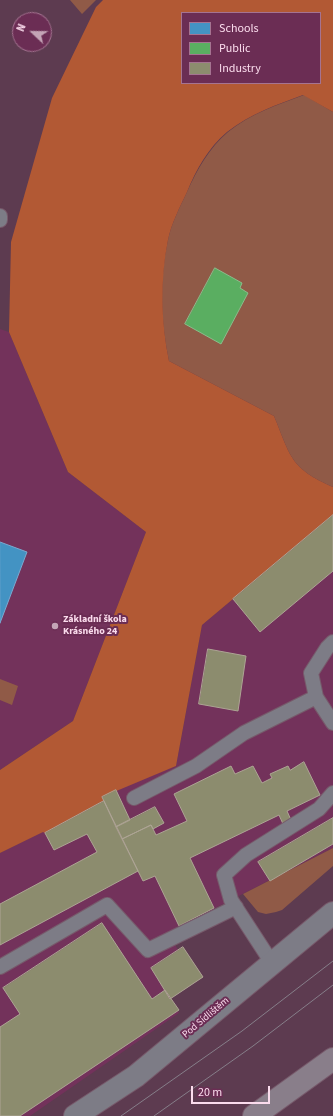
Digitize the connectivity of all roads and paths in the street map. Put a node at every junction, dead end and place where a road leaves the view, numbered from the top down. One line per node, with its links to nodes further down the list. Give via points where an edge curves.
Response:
1 (0, 216): 2 (lane)
2 (0, 220)
3 (333, 642): 4 (lane, via 311,673)
4 (316, 697): 5 (lane); 7 (lane, via 244,734 196,766)
5 (333, 723)
6 (333, 793): 8 (lane, via 319,809 246,855 224,875 231,900)
7 (134, 798)
8 (236, 907): 10 (lane); 11 (lane, via 148,950 106,905)
9 (333, 913): 10 (street, Pod Sídlištěm)
10 (272, 963): 13 (street, Pod Sídlištěm, via 136,1076)
11 (0, 967)
12 (333, 1059): 14 (highway)
13 (75, 1116)
14 (254, 1116)

